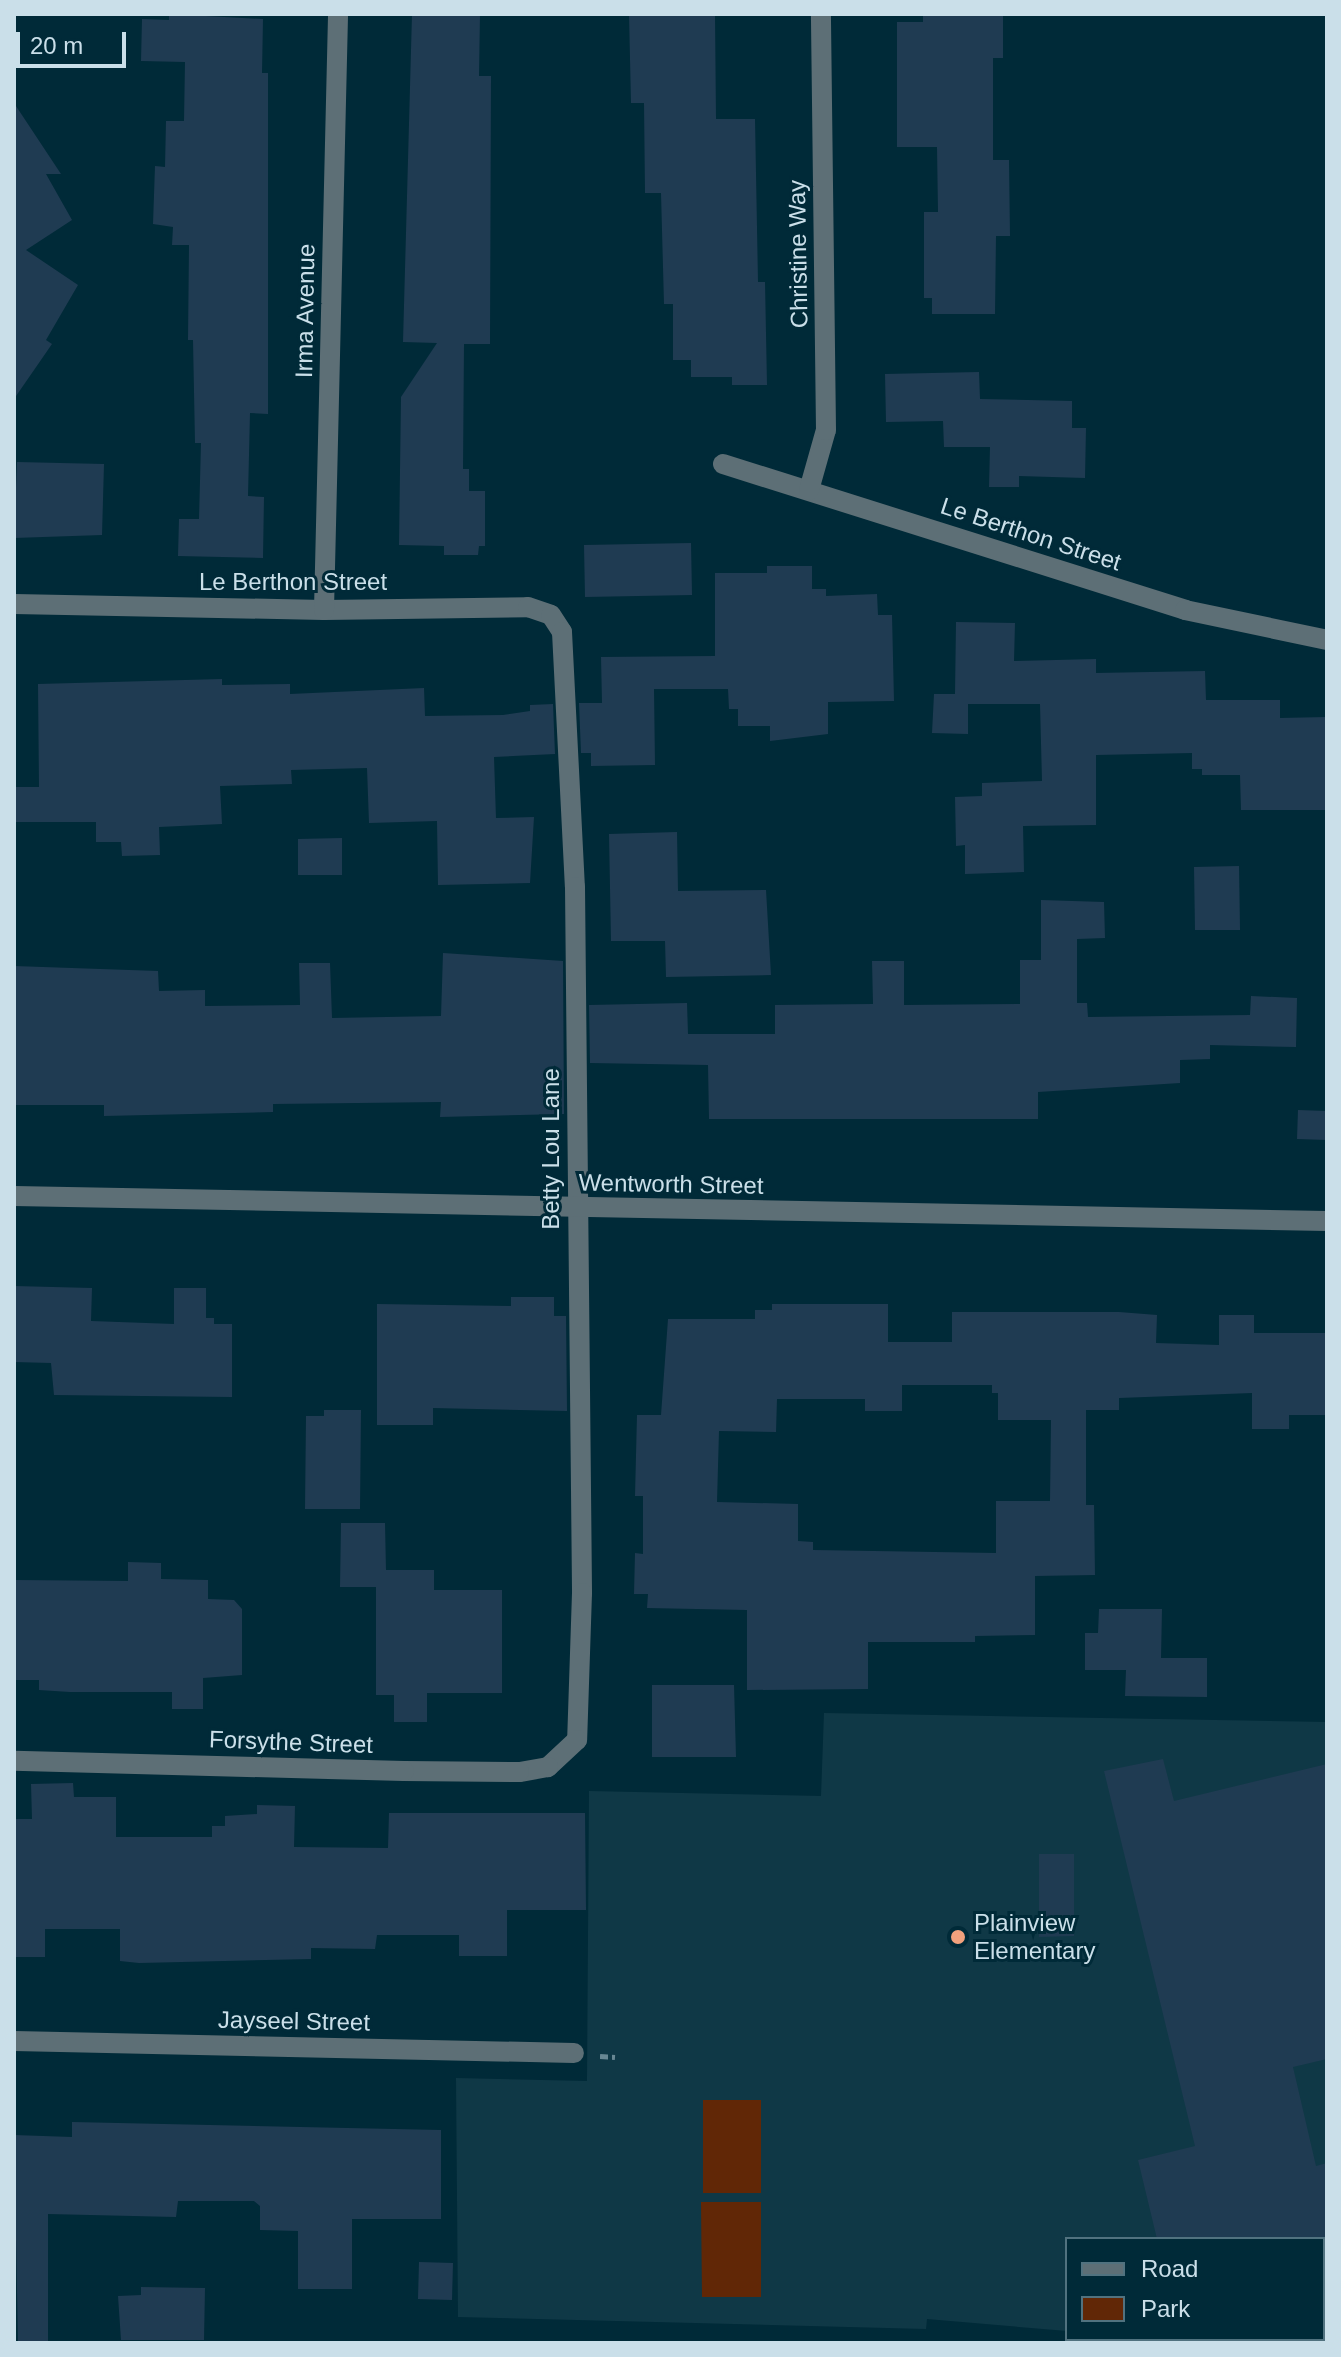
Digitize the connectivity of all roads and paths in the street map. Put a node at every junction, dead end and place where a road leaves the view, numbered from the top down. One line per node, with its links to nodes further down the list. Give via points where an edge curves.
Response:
1 (338, 14): 6 (street, Irma Avenue)
2 (821, 14): 4 (street, Christine Way, via 826,430)
3 (723, 464): 4 (street, Le Berthon Street)
4 (809, 490): 8 (street, Le Berthon Street, via 1185,610)
5 (14, 604): 6 (street, Le Berthon Street)
6 (324, 610): 7 (street, Le Berthon Street, via 528,607 551,615)
7 (562, 632): 10 (street, Betty Lou Lane, via 566,792 575,887)
8 (1327, 640)
9 (14, 1196): 10 (street, Wentworth Street)
10 (578, 1208): 11 (street, Wentworth Street); 12 (street, Betty Lou Lane, via 580,1717 577,1740)
11 (1327, 1221)
12 (563, 1757): 13 (street, Forsythe Street, via 519,1772)
13 (14, 1761)
14 (14, 2041): 15 (street, Jayseel Street)
15 (574, 2053)
16 (599, 2056): 17 (path)
17 (615, 2057)

